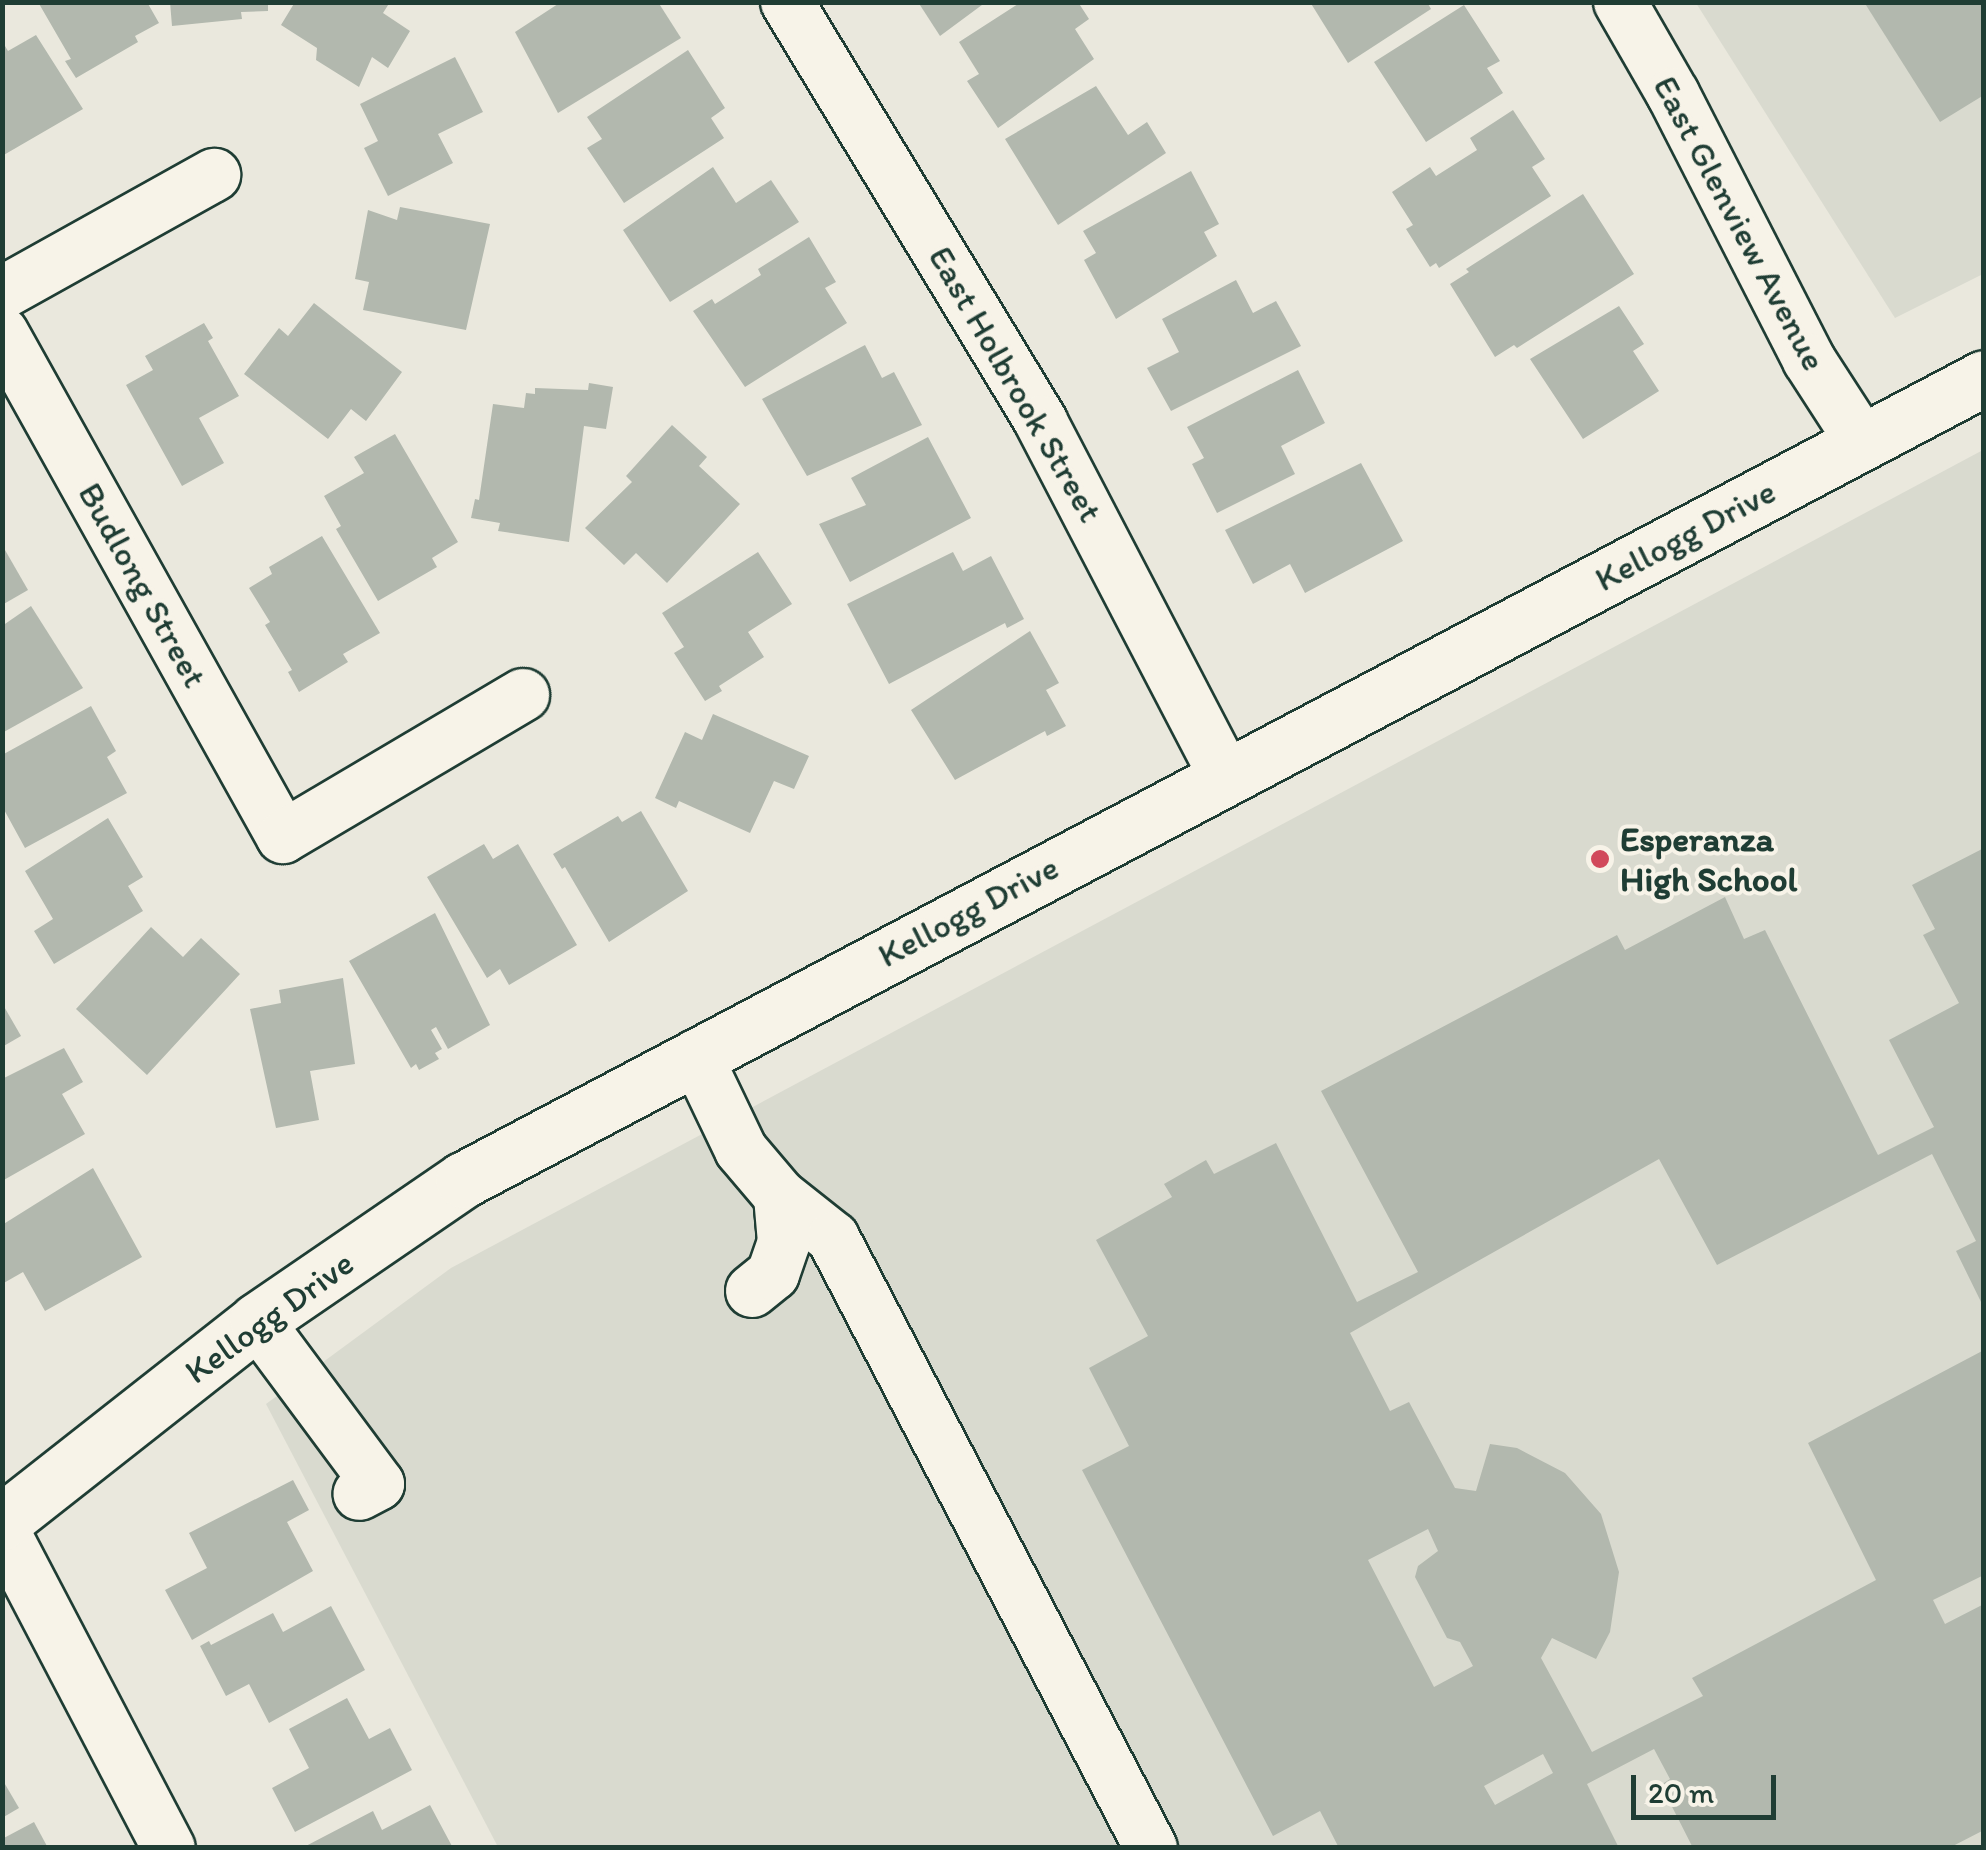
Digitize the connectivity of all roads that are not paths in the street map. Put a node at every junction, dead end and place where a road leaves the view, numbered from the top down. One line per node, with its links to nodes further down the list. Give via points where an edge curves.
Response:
1 (787, 2): 9 (street, East Holbrook Street, via 1041,422)
2 (1620, 2): 7 (street, East Glenview Avenue, via 1809,360)
3 (214, 175): 4 (street)
4 (2, 293)
5 (2, 333): 8 (street, Budlong Street, via 282,837)
6 (1984, 378): 7 (main road, Kellogg Drive)
7 (1862, 442): 9 (main road, Kellogg Drive)
8 (523, 694)
9 (1225, 776): 10 (main road, Kellogg Drive)
10 (696, 1056): 11 (street, via 741,1150); 13 (main road, Kellogg Drive, via 463,1180)
11 (780, 1196): 12 (street, via 784,1242 773,1274); 17 (street, via 833,1238)
12 (752, 1291)
13 (257, 1321): 14 (street, via 378,1484); 15 (main road, Kellogg Drive)
14 (359, 1494)
15 (2, 1526): 16 (street)
16 (169, 1848)
17 (1150, 1848)

